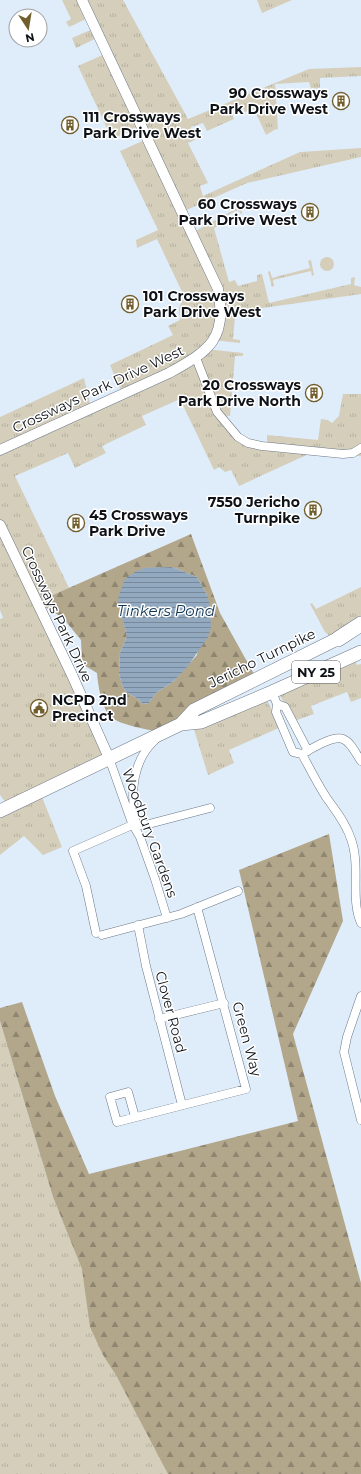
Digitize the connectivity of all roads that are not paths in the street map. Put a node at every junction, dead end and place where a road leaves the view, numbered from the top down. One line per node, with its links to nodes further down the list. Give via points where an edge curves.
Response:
1 (82, 0): 2 (street, Crossways Park Drive West, via 218,290 221,306 219,326 210,344)
2 (196, 358): 3 (street, Crossways Park Drive West); 4 (street, via 217,412 238,437 269,447 343,454 353,453)
3 (14, 444): 5 (street, Crossways Park Drive West); 6 (street)
4 (361, 448)
5 (0, 450)
6 (0, 456)
7 (0, 525): 19 (street, Crossways Park Drive)
8 (361, 624): 10 (highway)
9 (361, 628): 10 (main road, Jericho Turnpike / NY 25)
10 (338, 639): 12 (main road, Jericho Turnpike / NY 25)
11 (361, 652): 13 (main road, Jericho Turnpike / NY 25)
12 (263, 675): 13 (main road); 14 (main road, Jericho Turnpike / NY 25, via 194,710)
13 (274, 698): 14 (main road, Jericho Turnpike / NY 25, via 201,722); 15 (street, via 285,707); 16 (street)
14 (181, 724): 17 (main road, Jericho Turnpike / NY 25)
15 (294, 724): 16 (street); 18 (street)
16 (282, 729): 18 (street, via 293,752)
17 (164, 733): 19 (main road, Jericho Turnpike / NY 25); 23 (street, via 147,749 135,776)
18 (305, 752): 20 (street, via 335,738 344,739); 27 (street, via 313,776 351,838 356,858 356,905)
19 (109, 758): 22 (main road, Jericho Turnpike / NY 25); 23 (street, Woodbury Gardens)
20 (361, 761)
21 (210, 808): 23 (street)
22 (0, 811)
23 (135, 826): 26 (street, Woodbury Gardens); 28 (street, via 73,851 99,934)
24 (238, 891): 25 (street)
25 (197, 907): 26 (street); 30 (street, Green Way)
26 (167, 918): 28 (street)
27 (361, 924)
28 (138, 925): 31 (street, Clover Road)
29 (361, 996): 34 (street, via 344,1052)
30 (224, 1003): 31 (street); 32 (street, Green Way, via 246,1089)
31 (159, 1019): 32 (street, Clover Road)
32 (182, 1106): 33 (street, Green Way)
33 (135, 1117)
34 (361, 1120)

